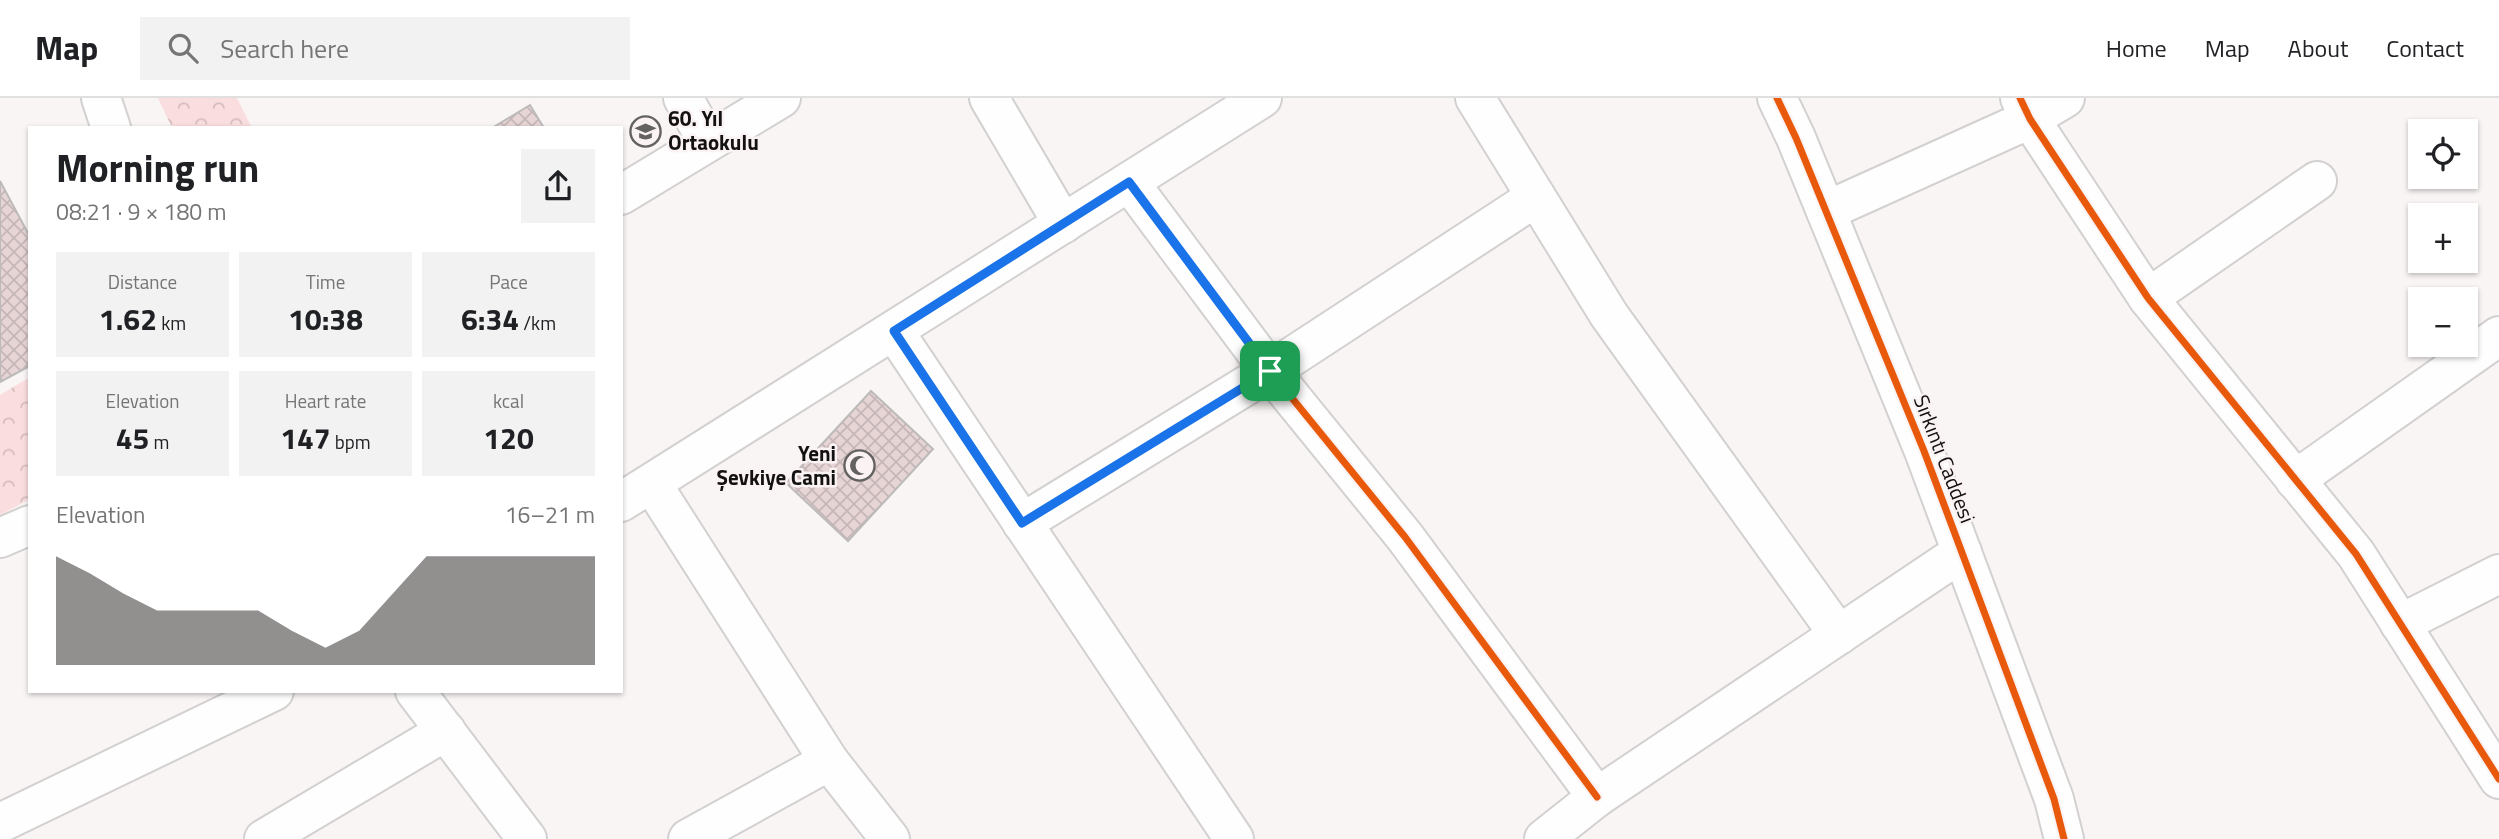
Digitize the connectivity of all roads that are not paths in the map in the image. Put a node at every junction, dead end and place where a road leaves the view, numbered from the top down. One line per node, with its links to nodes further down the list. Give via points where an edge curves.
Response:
1 (101, 98): 10 (street)
2 (683, 98): 11 (street)
3 (781, 98): 11 (street)
4 (989, 98): 17 (street)
5 (1262, 98): 13 (street)
6 (1475, 98): 15 (street)
7 (1777, 98): 16 (street, Sırkıntı Caddesi)
8 (2065, 98): 9 (street)
9 (2025, 108): 16 (street); 18 (street)
10 (110, 126)
11 (708, 142): 14 (street)
12 (2317, 181): 18 (street)
13 (1129, 182): 17 (street); 21 (street)
14 (623, 194)
15 (1536, 197): 21 (street); 30 (street, via 1609,316)
16 (1826, 211): 27 (street, Sırkıntı Caddesi)
17 (1063, 224): 19 (street)
18 (2148, 298): 22 (street)
19 (894, 331): 23 (street); 24 (street)
20 (2499, 336): 22 (street)
21 (1270, 371): 24 (street); 36 (street, via 1405,537)
22 (2295, 480): 29 (street, via 2356,554)
23 (637, 493): 34 (street)
24 (1022, 523): 42 (street)
25 (28, 526): 26 (street)
26 (0, 538)
27 (1962, 552): 30 (street); 44 (street, Sırkıntı Caddesi, via 2054,799)
28 (2499, 574): 29 (street)
29 (2400, 624): 35 (street)
30 (1839, 635): 36 (street)
31 (270, 693): 37 (street)
32 (417, 693): 33 (street)
33 (446, 731): 38 (street); 39 (street)
34 (830, 761): 40 (street); 41 (street)
35 (2499, 779)
36 (1597, 797): 43 (street)
37 (0, 823)
38 (264, 839)
39 (527, 839)
40 (688, 839)
41 (890, 839)
42 (1234, 839)
43 (1544, 839)
44 (2064, 839)

